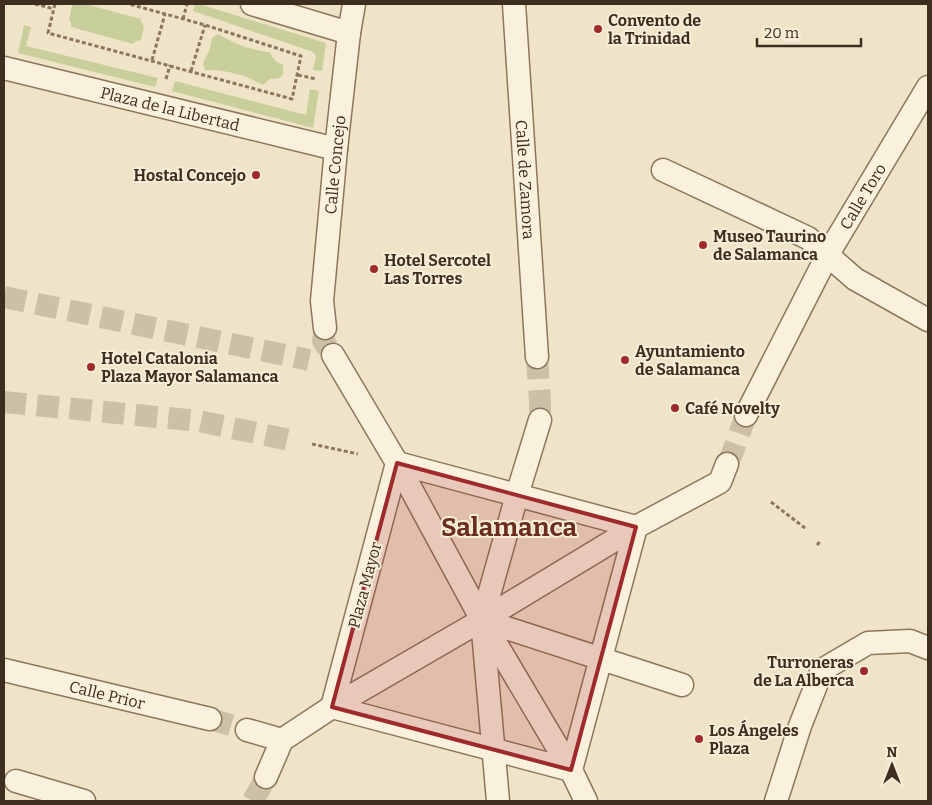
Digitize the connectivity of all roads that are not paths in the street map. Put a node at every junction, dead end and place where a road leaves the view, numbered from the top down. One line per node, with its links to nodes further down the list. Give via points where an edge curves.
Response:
1 (252, 4): 4 (street)
2 (354, 4): 4 (street, Calle Concejo)
3 (514, 4): 13 (street, Calle de Zamora)
4 (349, 33): 7 (street, Calle Concejo)
5 (4, 68): 7 (street, Plaza de la Libertad)
6 (928, 87): 9 (street, Calle Toro)
7 (336, 149): 11 (street, Calle Concejo, via 322,301)
8 (663, 170): 9 (street, via 808,238)
9 (828, 254): 10 (street, via 855,279); 14 (street, Calle Toro)
10 (928, 320)
11 (325, 328)
12 (333, 355): 16 (street)
13 (537, 357)
14 (746, 416)
15 (540, 420): 18 (street)
16 (397, 463): 18 (street); 20 (street); 25 (street, Plaza Mayor)
17 (727, 464): 19 (street, via 720,482)
18 (517, 495): 19 (street); 20 (street)
19 (636, 527): 20 (street); 22 (street)
20 (482, 620): 22 (street); 25 (street); 29 (street); 30 (street)
21 (922, 642): 36 (street, via 868,643 822,670)
22 (601, 659): 24 (street); 30 (street)
23 (4, 670): 26 (street, Calle Prior)
24 (682, 685)
25 (332, 707): 28 (street); 29 (street)
26 (210, 719)
27 (247, 730): 28 (street)
28 (282, 740): 31 (street)
29 (494, 750): 30 (street); 34 (street)
30 (571, 770): 35 (street)
31 (266, 777)
32 (16, 781): 33 (street)
33 (84, 801)
34 (498, 801)
35 (586, 801)
36 (776, 801)

